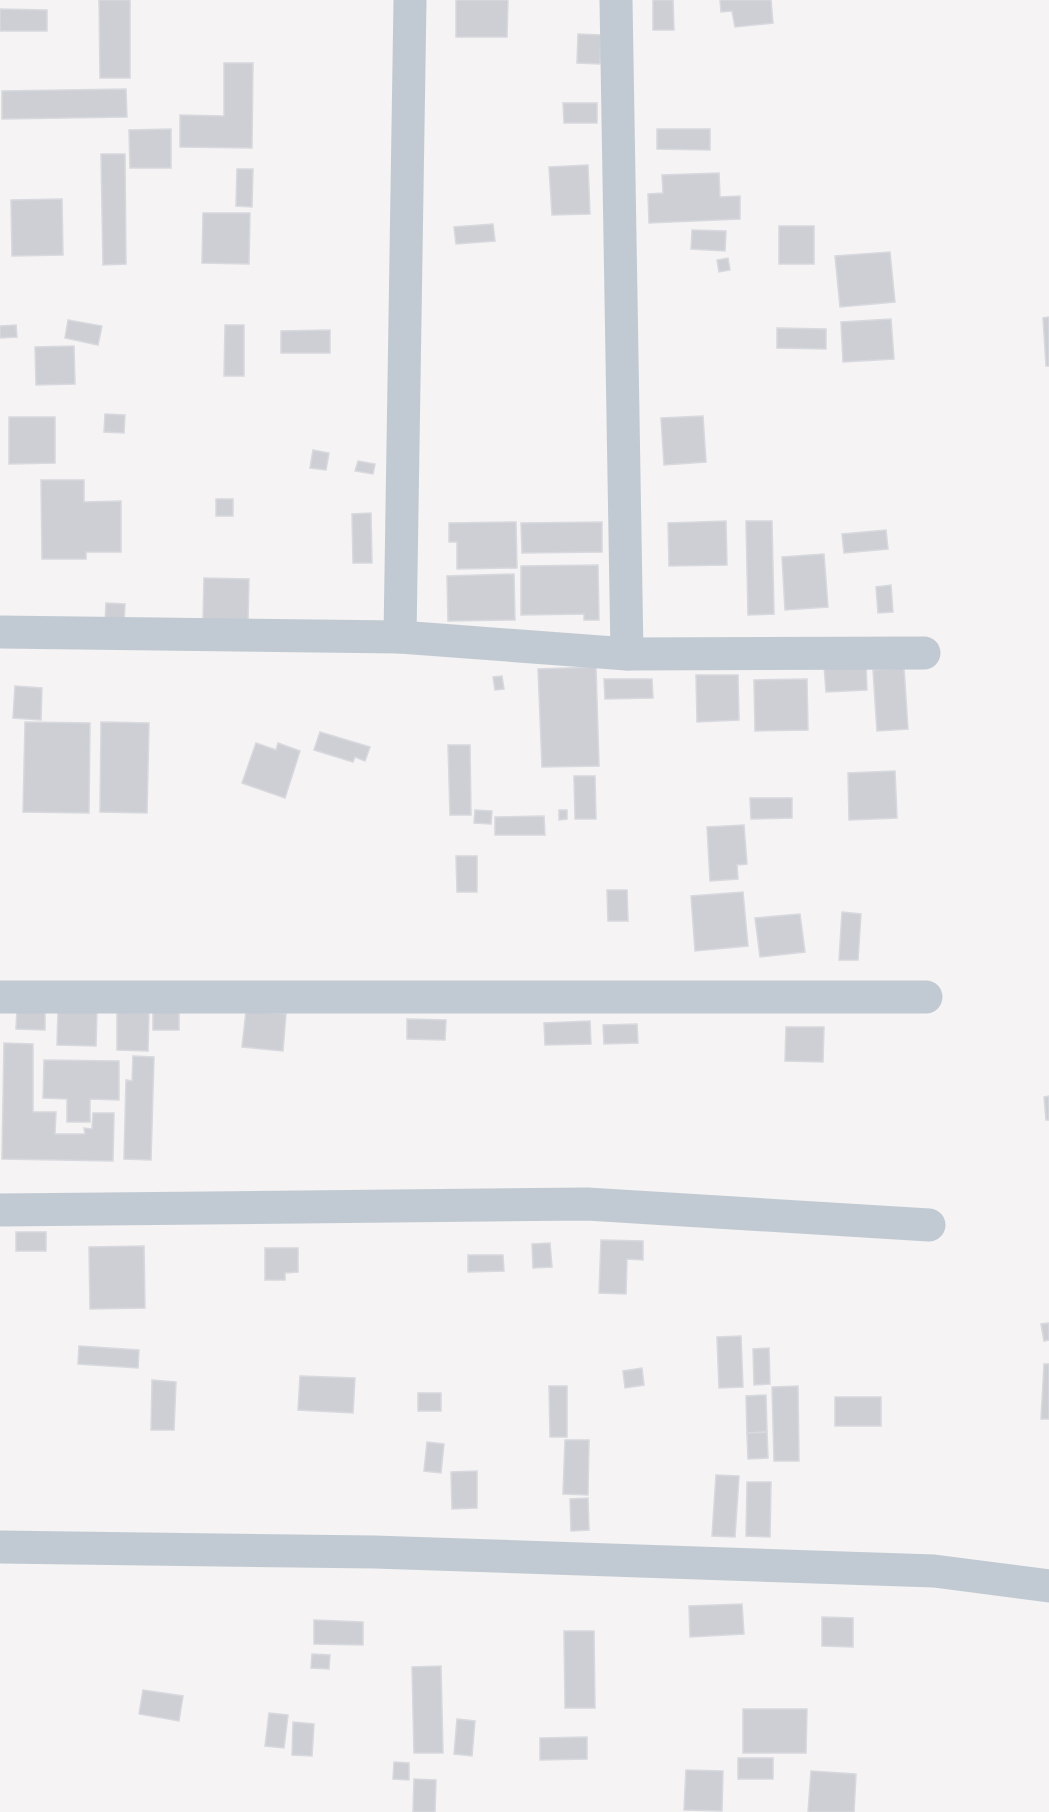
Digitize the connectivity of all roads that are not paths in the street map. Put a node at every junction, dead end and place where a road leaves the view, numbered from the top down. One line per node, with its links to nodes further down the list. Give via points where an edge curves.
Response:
1 (410, 0): 4 (street)
2 (616, 0): 6 (street)
3 (0, 632): 4 (street)
4 (400, 637): 6 (street)
5 (924, 653): 6 (street)
6 (627, 654)
7 (0, 997): 8 (street)
8 (926, 997)
9 (0, 1210): 10 (street, via 587,1204)
10 (928, 1225)
11 (0, 1547): 12 (street, via 374,1552 910,1570)
12 (1049, 1586)

